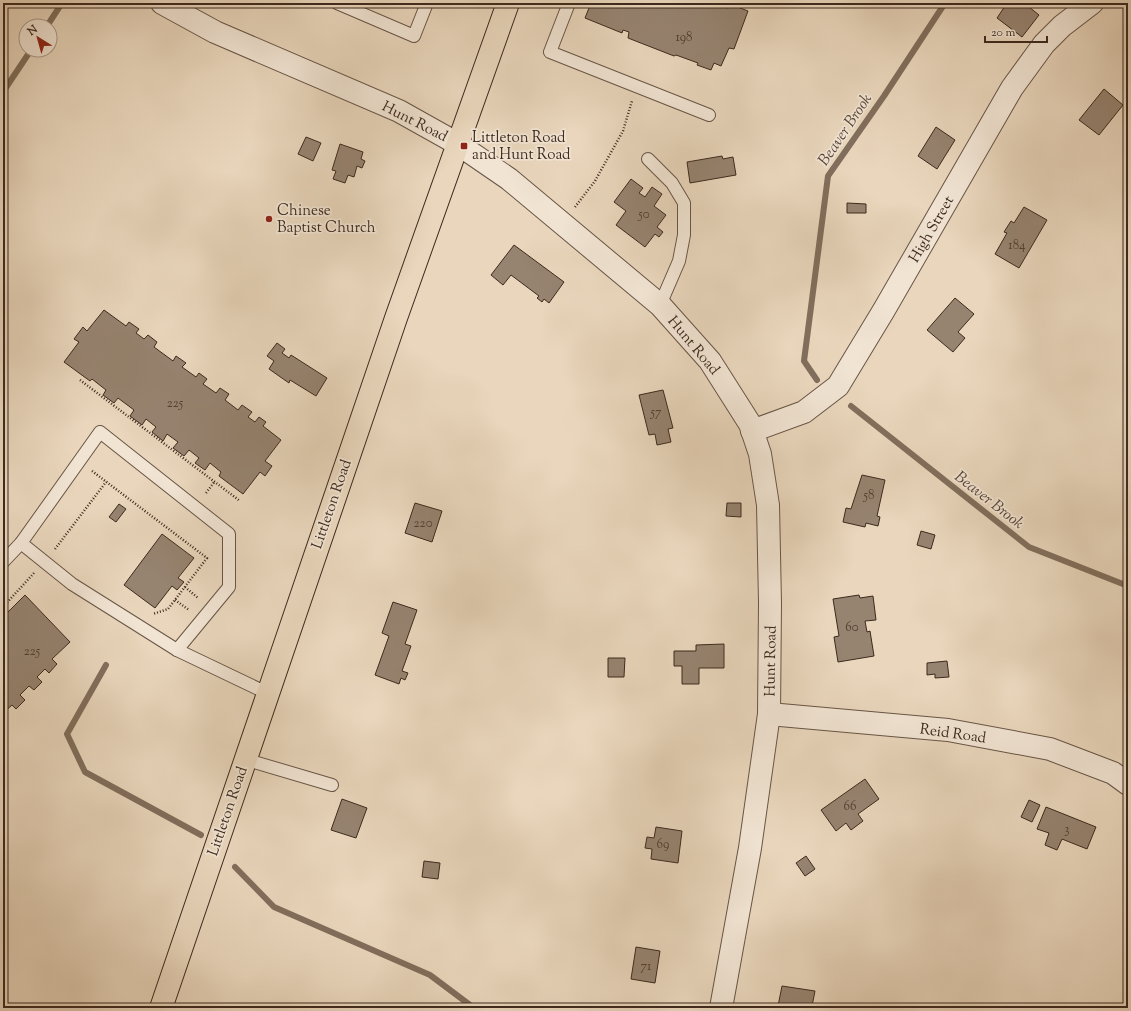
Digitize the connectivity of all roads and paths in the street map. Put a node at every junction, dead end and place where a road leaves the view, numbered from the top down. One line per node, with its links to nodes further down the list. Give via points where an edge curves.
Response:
1 (162, 3): 9 (street, Hunt Road, via 215,32 399,111)
2 (337, 3): 3 (lane, via 414,36)
3 (427, 3)
4 (508, 3): 9 (main road, Littleton Road)
5 (569, 3): 7 (lane, via 550,52)
6 (1092, 3): 14 (street, High Street, via 1044,44 1012,88 838,386 804,412)
7 (636, 86): 8 (lane); 11 (path, via 622,131 595,181)
8 (709, 115)
9 (458, 144): 11 (street, Hunt Road, via 509,179); 29 (main road, Littleton Road)
10 (648, 159): 12 (lane, via 672,183 684,203 684,235 679,261)
11 (562, 223): 12 (street, Hunt Road)
12 (660, 305): 14 (street, Hunt Road, via 710,360)
13 (80, 380): 16 (path)
14 (752, 431): 30 (street, Hunt Road, via 760,454 768,505)
15 (79, 461): 17 (path); 20 (lane); 28 (lane, via 100,432 229,534 229,587)
16 (215, 481): 18 (path); 19 (path)
17 (106, 482): 21 (path, via 55,550); 24 (path, via 207,558)
18 (206, 493)
19 (240, 500)
20 (21, 543): 22 (lane); 28 (lane, via 72,584)
21 (60, 554)
22 (3, 562)
23 (35, 573): 25 (path)
24 (175, 600): 26 (path); 27 (path, via 168,609)
25 (3, 607)
26 (189, 610)
27 (150, 615)
28 (177, 650): 29 (lane)
29 (267, 693): 31 (main road, Littleton Road)
30 (769, 714): 32 (street, Reid Road, via 948,730 1050,750 1113,772); 35 (street, Hunt Road, via 750,848)
31 (244, 759): 33 (lane); 34 (main road, Littleton Road)
32 (1128, 784)
33 (332, 785)
34 (161, 1008)
35 (722, 1008)

